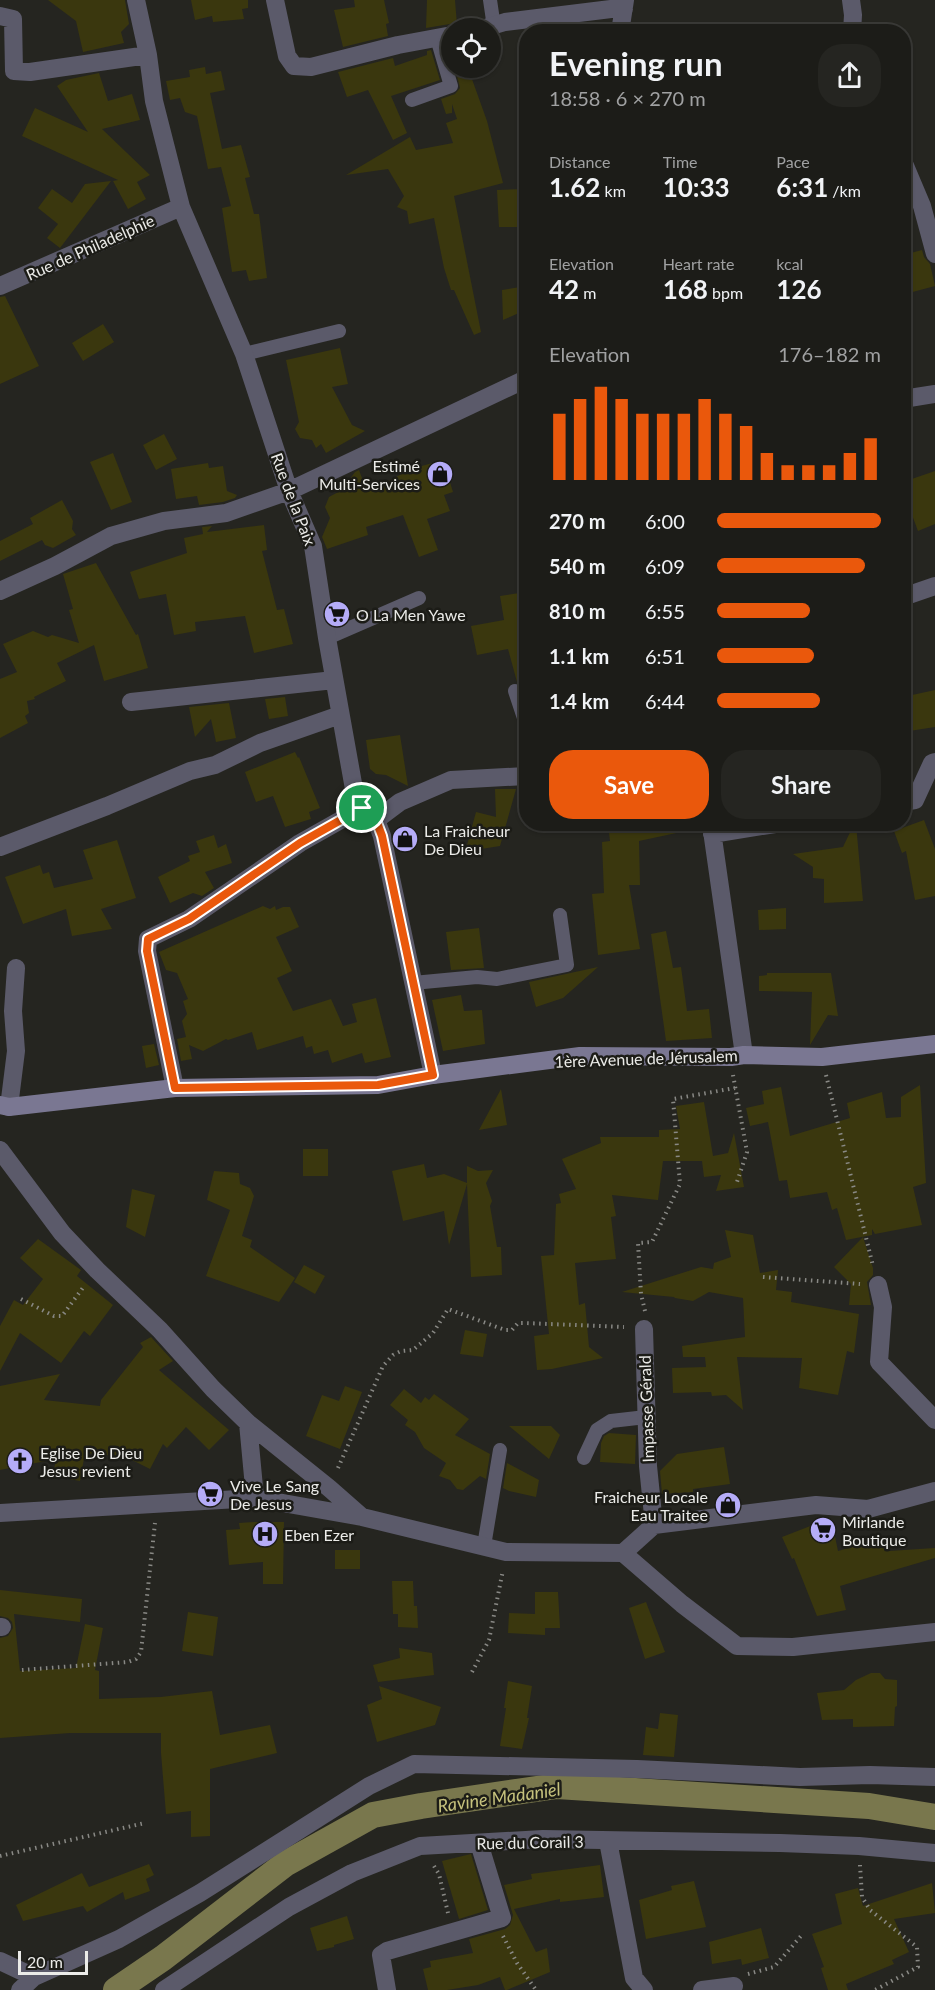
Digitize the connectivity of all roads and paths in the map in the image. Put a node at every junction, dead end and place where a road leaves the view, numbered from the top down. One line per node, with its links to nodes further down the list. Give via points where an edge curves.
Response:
1 (136, 0): 12 (street, Rue de la Paix)
2 (274, 0): 11 (street, via 287,56 294,66 311,67)
3 (490, 0): 7 (lane)
4 (851, 0): 10 (street)
5 (624, 5): 8 (street); 9 (street)
6 (0, 16): 12 (street, via 14,19 14,71)
7 (490, 18)
8 (501, 24)
9 (621, 24)
10 (852, 24)
11 (441, 37)
12 (148, 55): 16 (street, Rue de la Paix, via 154,101)
13 (450, 78): 14 (lane, via 451,86)
14 (412, 100)
15 (911, 180): 17 (street)
16 (181, 207): 18 (street, Rue de Philadelphie); 20 (street, Rue de la Paix)
17 (935, 254)
18 (0, 286)
19 (339, 331): 20 (lane)
20 (244, 354): 24 (street, Rue de la Paix)
21 (519, 382): 24 (street)
22 (935, 394): 23 (street)
23 (911, 398)
24 (289, 491): 26 (street, via 226,513 164,521 111,536); 29 (street, Rue de la Paix, via 313,546)
25 (935, 586): 27 (street)
26 (0, 591)
27 (911, 594)
28 (419, 598): 29 (lane)
29 (327, 638): 30 (street, Rue de la Paix)
30 (334, 680): 32 (street); 34 (street, Rue de la Paix)
31 (515, 691): 33 (lane)
32 (131, 702)
33 (519, 703)
34 (340, 715): 38 (street, Rue de la Paix, via 354,789); 41 (street)
35 (935, 762): 37 (street, via 915,800)
36 (519, 776): 39 (street, via 451,780 400,802)
37 (911, 801)
38 (362, 808): 39 (street); 49 (street, via 300,843 189,919 148,939 147,951)
39 (376, 820): 44 (street)
40 (712, 831): 46 (street)
41 (0, 847)
42 (560, 915): 44 (lane, via 567,965 497,979)
43 (16, 968): 51 (street, via 16,1051)
44 (413, 983): 48 (street)
45 (935, 1044): 47 (street, 1ère Avenue de Jérusalem)
46 (737, 1056): 47 (street, 1ère Avenue de Jérusalem); 48 (street, 1ère Avenue de Jérusalem, via 580,1056); 50 (path)
47 (822, 1057): 56 (path)
48 (433, 1075): 49 (street, 1ère Avenue de Jérusalem, via 378,1085)
49 (175, 1088): 51 (street, 1ère Avenue de Jérusalem)
50 (735, 1088): 53 (path, via 747,1152); 58 (path, via 673,1100 680,1184 652,1242 638,1243 646,1313)
51 (4, 1106)
52 (2, 1157): 54 (street)
53 (737, 1182)
54 (97, 1270): 57 (path, via 62,1316 54,1316); 61 (street)
55 (764, 1277): 56 (path)
56 (878, 1285): 60 (street, via 883,1307 879,1362)
57 (21, 1299)
58 (644, 1329): 59 (street, Impasse Gérald); 64 (path, via 518,1323 513,1330 505,1330 448,1309 433,1333 413,1350 401,1351 383,1366)
59 (646, 1418): 63 (lane, via 611,1421 597,1430); 70 (street, Impasse Gérald)
60 (935, 1420)
61 (248, 1423): 64 (street); 66 (street)
62 (500, 1450): 71 (lane)
63 (584, 1458)
64 (329, 1488): 69 (street)
65 (935, 1491): 70 (street, via 868,1509 816,1505)
66 (255, 1498): 67 (street); 69 (street)
67 (157, 1505): 68 (street); 75 (path, via 141,1652 136,1659)
68 (0, 1513)
69 (362, 1517): 71 (street)
70 (654, 1525): 73 (street)
71 (484, 1546): 72 (street)
72 (506, 1552): 73 (street); 76 (path, via 489,1640)
73 (622, 1552): 74 (street, via 737,1646 793,1647)
74 (935, 1632)
75 (22, 1670)
76 (472, 1672)
77 (935, 1777): 89 (street, via 800,1777 414,1764 369,1786 200,1893 119,1939)
78 (146, 1823): 84 (path)
79 (608, 1841): 80 (street, Rue du Corail 3, via 543,1839); 82 (street, Rue du Corail 3); 95 (street, via 634,1978)
80 (479, 1843): 81 (street, Rue du Corail 3); 85 (street, via 502,1917)
81 (420, 1846): 86 (path, via 439,1874); 92 (street, Rue du Corail 3, via 352,1874 289,1907)
82 (859, 1846): 83 (street, Rue du Corail 3); 97 (path, via 862,1897 870,1910 917,1947 918,1952 918,1967)
83 (935, 1853)
84 (0, 1856)
85 (495, 1920): 86 (street); 94 (path, via 517,1963)
86 (453, 1931): 93 (street, via 381,1954)
87 (801, 1936): 90 (path, via 774,1967 747,1974)
88 (0, 1960): 89 (street)
89 (34, 1977): 91 (street)
90 (734, 1986): 96 (street)
91 (20, 1990)
92 (164, 1990)
93 (387, 1990)
94 (537, 1990)
95 (644, 1990)
96 (702, 1990)
97 (875, 1990)

